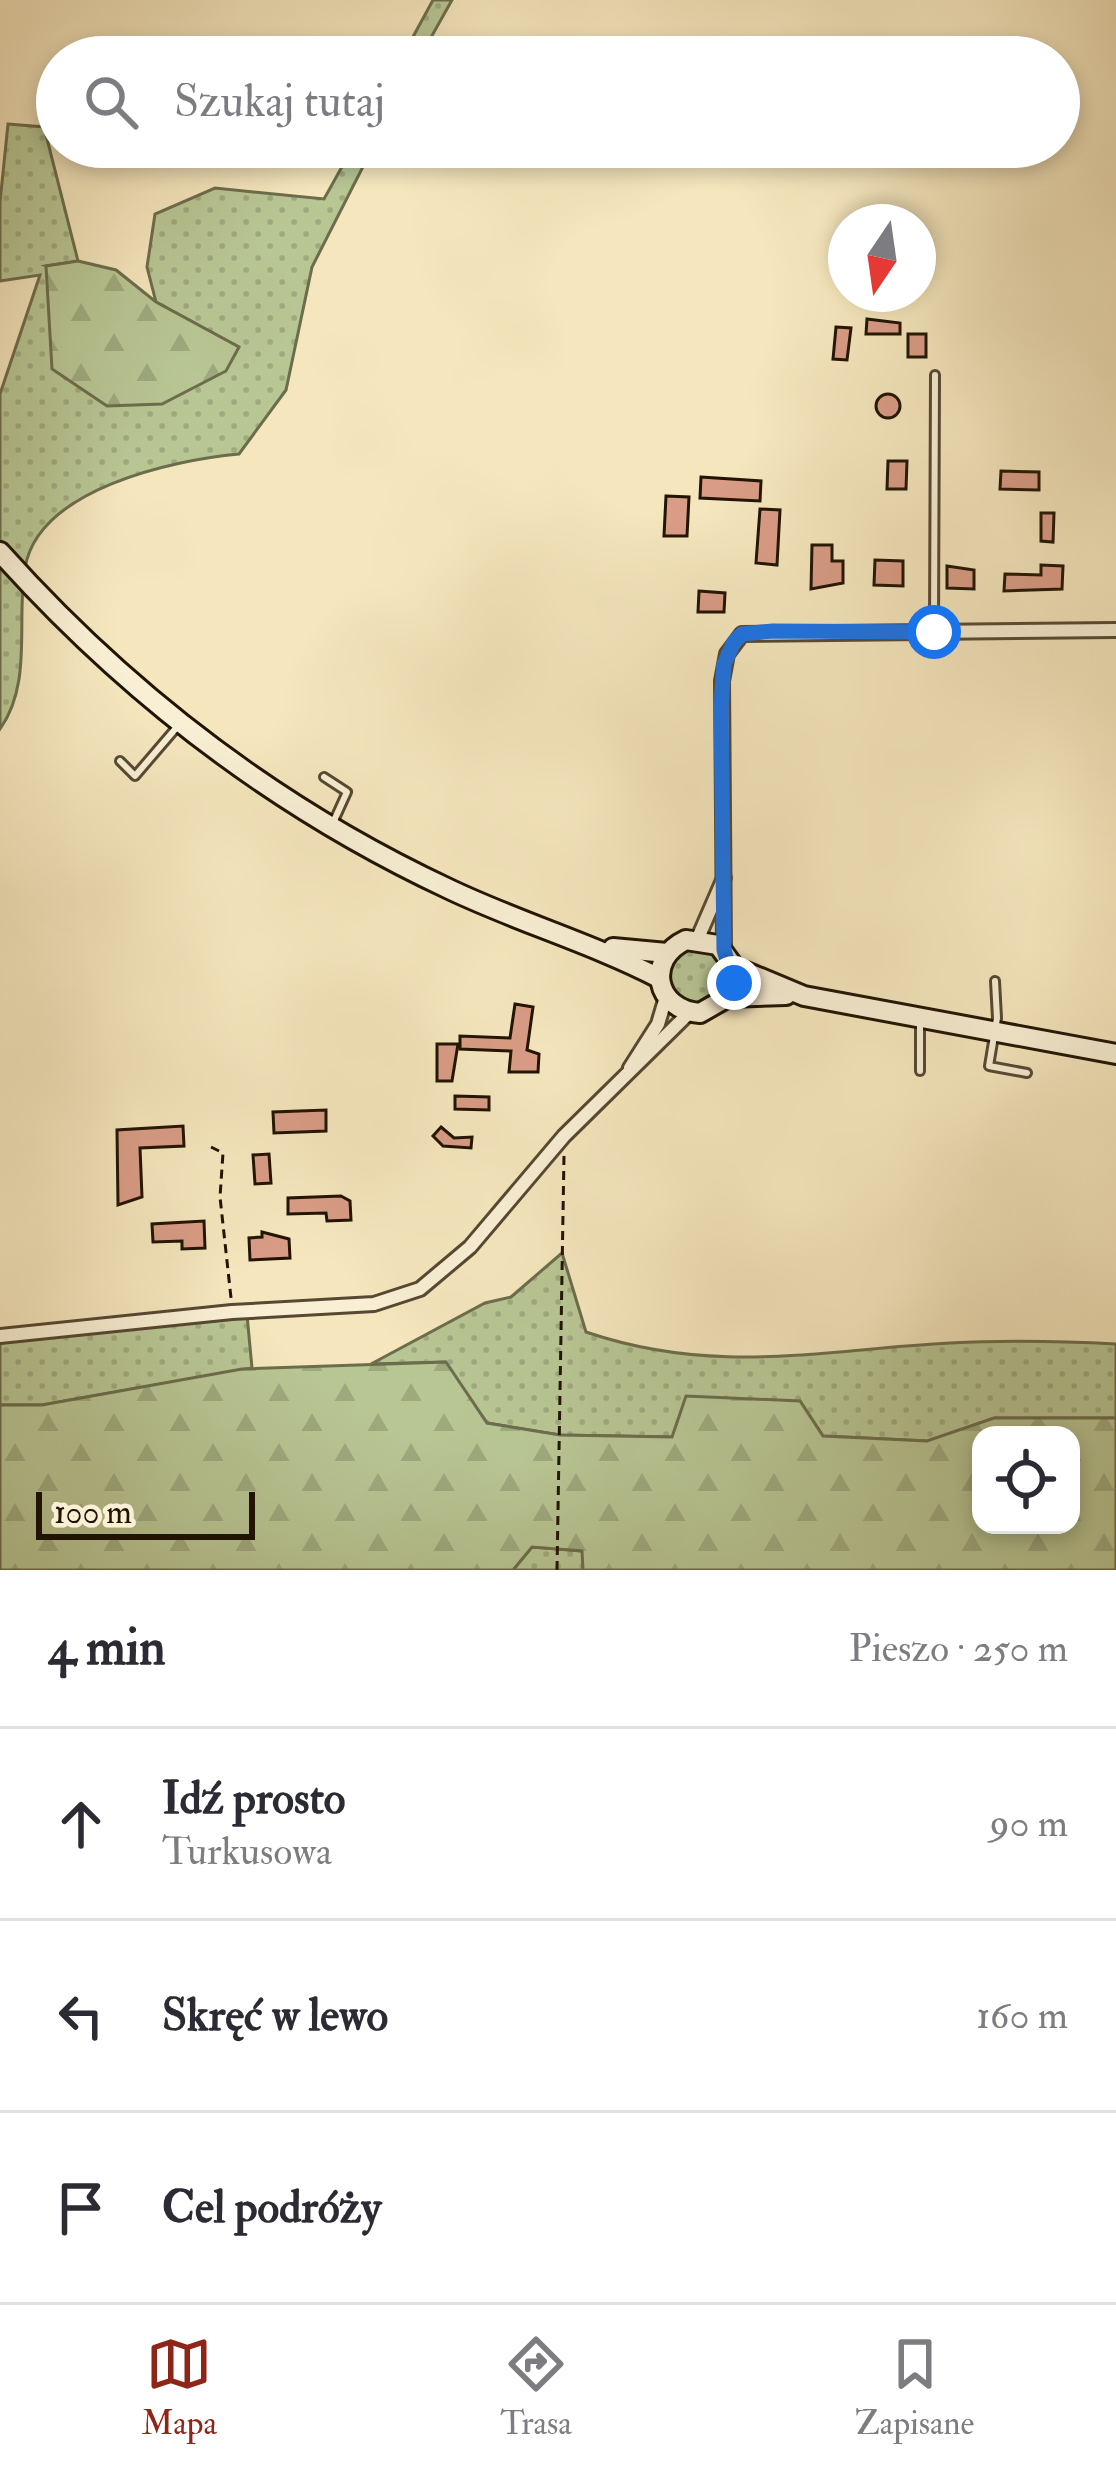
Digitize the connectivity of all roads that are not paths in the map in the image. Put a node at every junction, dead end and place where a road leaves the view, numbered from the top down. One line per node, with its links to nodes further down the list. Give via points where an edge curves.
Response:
1 (935, 375): 4 (lane)
2 (0, 552): 5 (main road)
3 (1116, 630): 4 (street)
4 (934, 632): 9 (street, via 742,634 722,680)
5 (179, 724): 6 (lane, via 135,776); 8 (main road)
6 (120, 761)
7 (324, 776): 8 (lane, via 347,792)
8 (330, 828): 11 (main road, via 453,891)
9 (727, 872): 10 (street); 13 (street)
10 (698, 938): 12 (main road); 13 (main road)
11 (591, 945): 12 (main road); 15 (main road)
12 (667, 953): 15 (main road)
13 (729, 958): 16 (main road); 17 (main road)
14 (995, 981): 20 (lane)
15 (662, 987): 18 (main road); 24 (street, via 658,1024)
16 (804, 996): 17 (main road); 19 (main road)
17 (728, 997): 18 (main road, via 711,1011)
18 (689, 1013): 24 (street)
19 (920, 1018): 20 (main road); 22 (lane)
20 (995, 1032): 21 (main road); 23 (lane, via 989,1066)
21 (1116, 1054)
22 (920, 1071)
23 (1027, 1073)
24 (619, 1083): 25 (street, via 470,1247 420,1289 374,1304)
25 (0, 1336)

